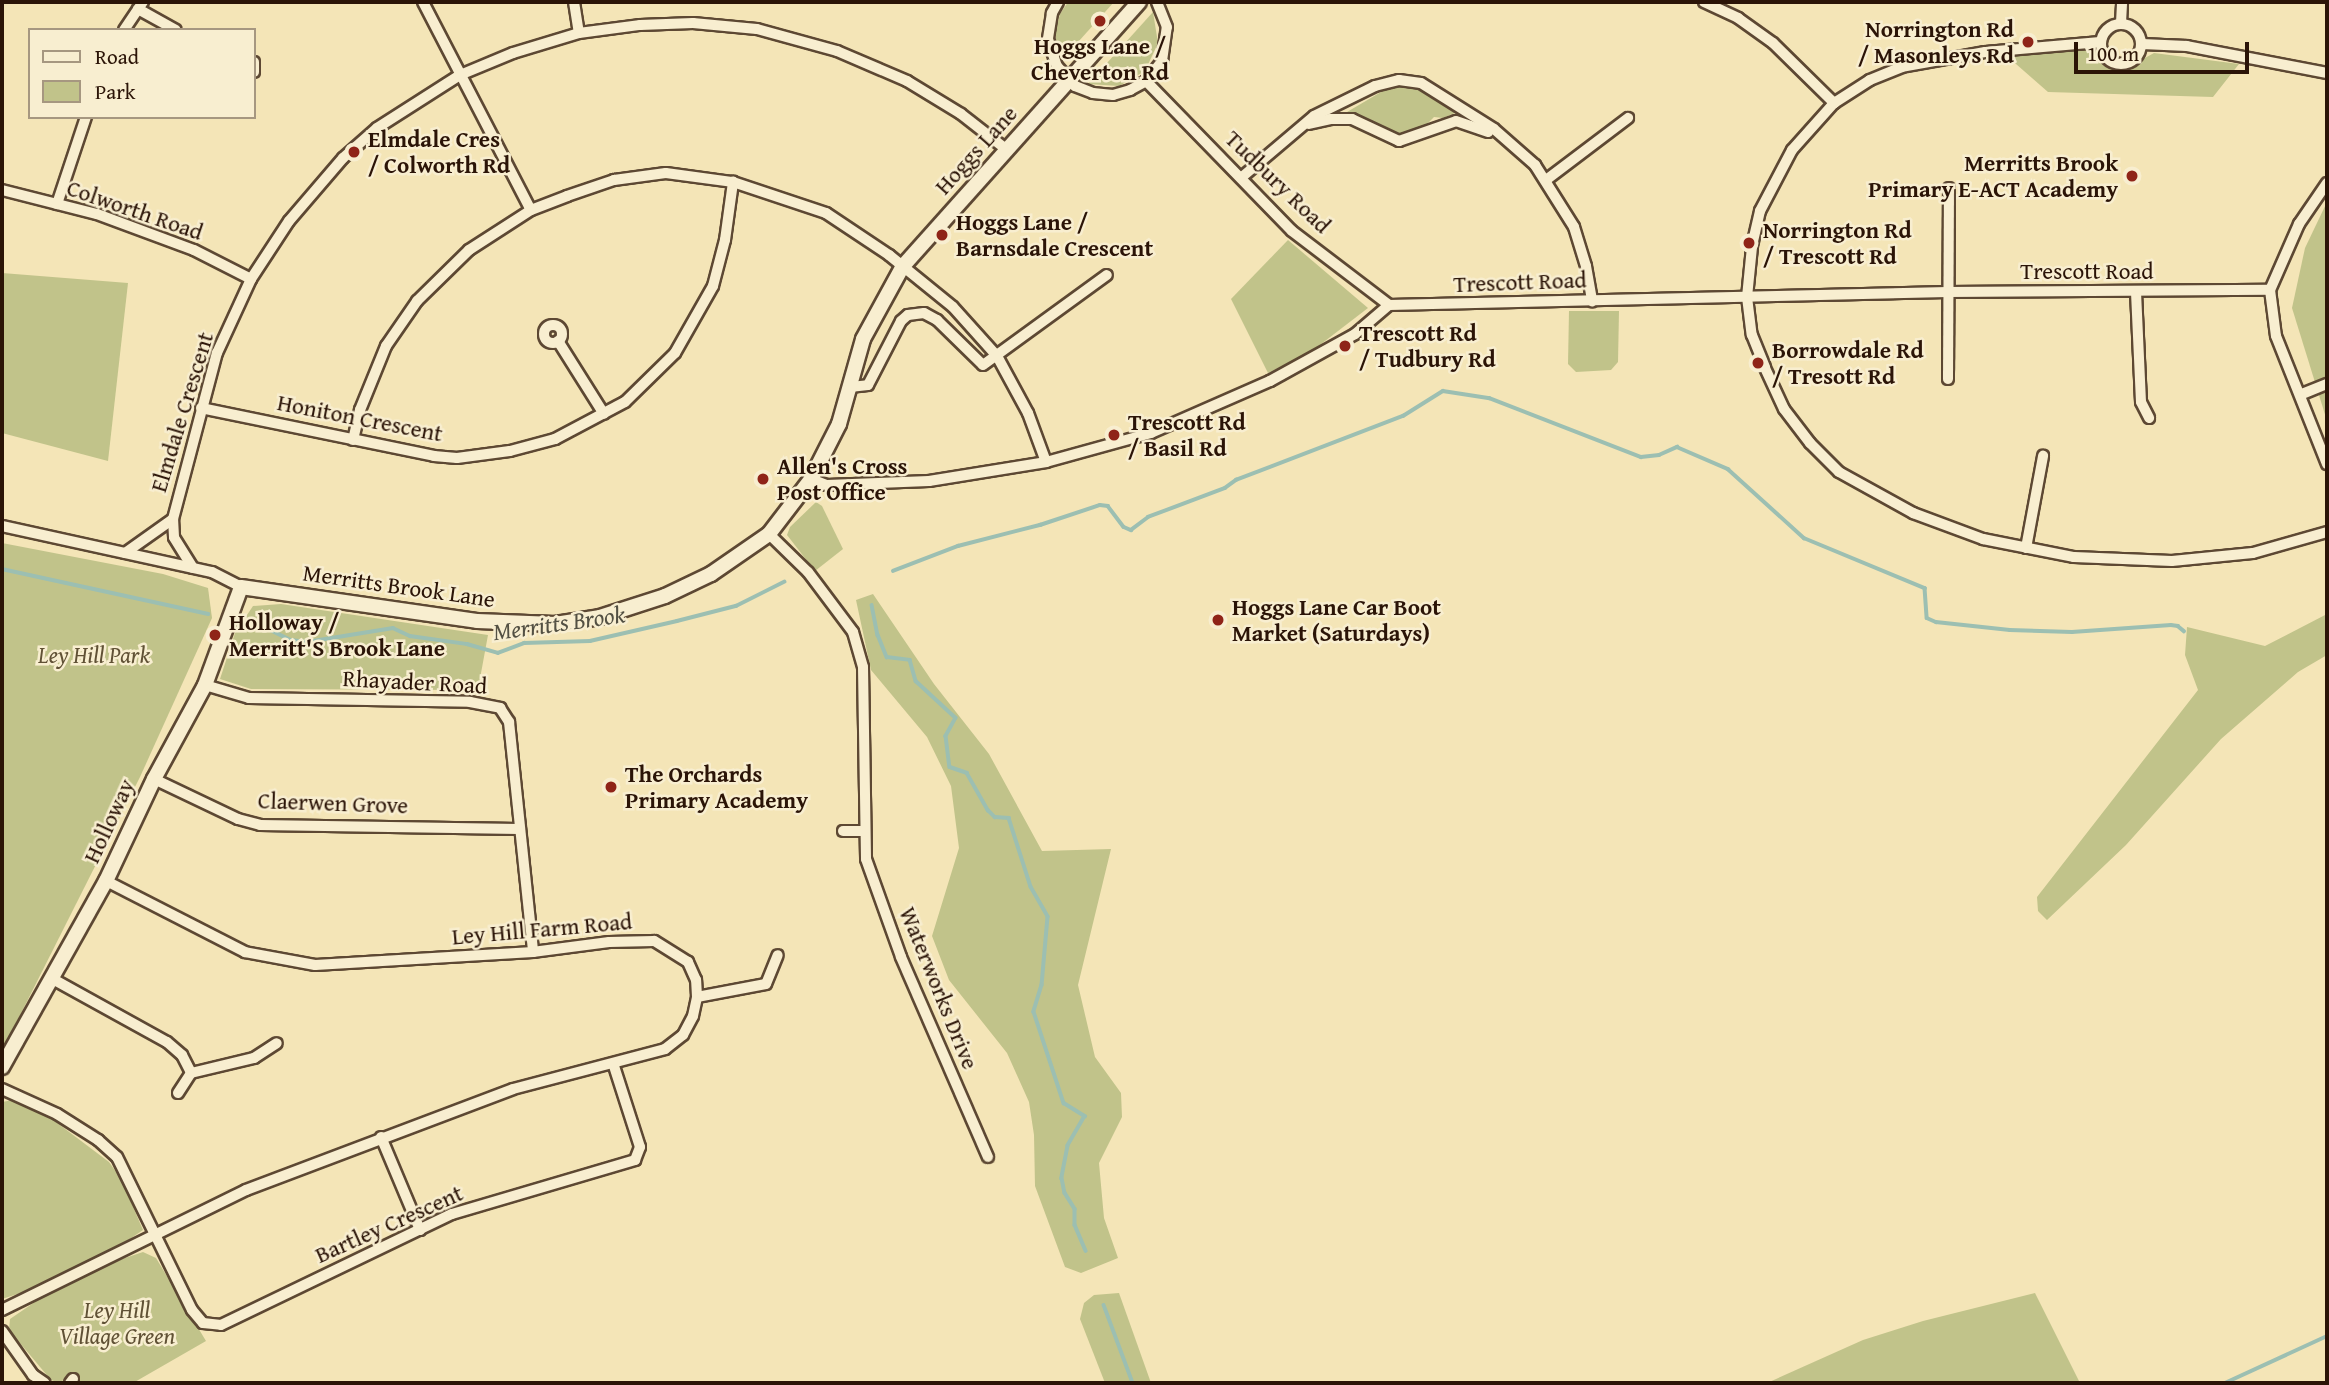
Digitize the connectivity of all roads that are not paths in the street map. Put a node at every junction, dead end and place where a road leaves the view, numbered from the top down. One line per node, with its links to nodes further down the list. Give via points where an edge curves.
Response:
1 (423, 2): 16 (street)
2 (574, 2): 12 (street)
3 (1058, 2): 17 (street, via 1048,40 1056,66)
4 (1139, 2): 17 (street, Hoggs Lane)
5 (1157, 2): 18 (street, via 1167,39 1162,61)
6 (1704, 2): 19 (street, via 1738,18 1773,43)
7 (2122, 2): 9 (street)
8 (141, 5): 10 (street); 11 (street)
9 (2121, 23): 13 (street, via 2106,30); 14 (street, via 2136,29)
10 (125, 28)
11 (173, 28)
12 (579, 33): 16 (street, Elmdale Crescent); 24 (street, Elmdale Crescent, via 694,23 757,29 837,51 907,81 961,114)
13 (2100, 42): 14 (street, via 2104,54 2117,63 2136,58); 19 (street, via 1985,52 1902,66)
14 (2142, 44): 15 (street, via 2187,46)
15 (2327, 73)
16 (460, 75): 32 (street); 35 (street, Elmdale Crescent, via 377,128 343,158 289,221)
17 (1068, 80): 18 (street, via 1093,93 1113,95); 24 (street, Hoggs Lane)
18 (1146, 81): 25 (street, Tudbury Road)
19 (1834, 103): 39 (street, via 1792,150 1760,211)
20 (1628, 118): 26 (street)
21 (85, 119): 31 (street)
22 (1303, 126): 23 (street, via 1352,119 1399,141 1456,121); 23 (street, via 1375,86 1399,80 1421,83); 25 (street)
23 (1497, 135): 26 (street, via 1535,165)
24 (1007, 150): 33 (street, Hoggs Lane)
25 (1242, 177): 41 (street, Tudbury Road, via 1292,230)
26 (1546, 180): 40 (street, via 1574,227)
27 (733, 182): 32 (street, via 666,173 614,180); 33 (street, via 826,213); 49 (street, Honiton Crescent, via 725,240 707,296 675,354 625,402)
28 (2327, 183): 36 (street, via 2299,224)
29 (1949, 188): 37 (street)
30 (2, 190): 31 (street, Colworth Road)
31 (57, 204): 35 (street, Colworth Road, via 194,250)
32 (531, 211): 51 (street, via 469,250 417,301 373,374)
33 (903, 266): 43 (street, via 953,307); 46 (street, Merritts Brook Lane, via 863,339)
34 (1107, 275): 43 (street)
35 (251, 279): 48 (street, Elmdale Crescent, via 217,353)
36 (2270, 290): 38 (street, Trescott Road); 47 (street, via 2276,336)
37 (1948, 292): 38 (street, Trescott Road); 39 (street, Trescott Road); 44 (street)
38 (2136, 292): 50 (street, via 2141,402)
39 (1747, 297): 40 (street, Trescott Road); 60 (street, via 1752,335 1784,409 1839,472 1870,492 1948,528)
40 (1592, 301): 41 (street, Trescott Road)
41 (1389, 305): 53 (street, via 1356,334 1270,381 1151,433)
42 (558, 341): 49 (street)
43 (996, 356): 46 (street, via 983,365 937,320 924,313 908,315 868,385); 53 (street, via 1028,413)
44 (1948, 379)
45 (2327, 384): 47 (street)
46 (850, 387): 55 (street, Merritts Brook Lane, via 839,424)
47 (2302, 394): 54 (street)
48 (201, 408): 51 (street, Honiton Crescent); 56 (street, Elmdale Crescent)
49 (604, 414): 51 (street, Honiton Crescent, via 555,439 457,458)
50 (2149, 418)
51 (354, 440)
52 (2043, 456): 60 (street)
53 (1045, 462): 55 (street, via 929,481 828,485)
54 (2327, 464)
55 (811, 479): 59 (street, Merritts Brook Lane)
56 (173, 519): 61 (street, Elmdale Crescent); 62 (street, Elmdale Crescent, via 174,537)
57 (2, 527): 61 (street, Merritts Brook Lane)
58 (2327, 532): 60 (street, via 2253,553 2172,561 2074,557)
59 (769, 534): 63 (street, Merritts Brook Lane, via 711,574 665,596 600,617 555,624 477,621); 68 (street, Waterworks Drive, via 808,572 853,632 863,667)
60 (2026, 548)
61 (125, 553): 62 (street, Merritts Brook Lane)
62 (193, 568): 63 (street, Merritts Brook Lane)
63 (241, 587): 64 (street, Holloway)
64 (205, 685): 65 (street, Holloway); 66 (street, Rhayader Road, via 249,698 470,702 500,708 509,722)
65 (154, 779): 66 (street, Claerwen Grove, via 260,825); 69 (street, Holloway)
66 (519, 830): 70 (street)
67 (842, 831): 68 (street)
68 (863, 831): 81 (street, Waterworks Drive, via 866,859 901,957)
69 (106, 881): 70 (street, Ley Hill Farm Road, via 199,931 245,952 280,961 352,964); 72 (street, Holloway)
70 (533, 951): 73 (street, Ley Hill Farm Road, via 653,941 688,962)
71 (779, 955): 73 (street, via 766,984)
72 (51, 978): 76 (street, Holloway); 77 (street, via 167,1042 182,1055)
73 (697, 997): 75 (street, via 683,1035 665,1049)
74 (276, 1043): 77 (street, via 254,1058)
75 (613, 1063): 80 (street, via 513,1089); 82 (street, Bartley Crescent, via 640,1147 635,1160 452,1214)
76 (2, 1067)
77 (191, 1073): 79 (street)
78 (2, 1089): 83 (street, Bartley Crescent, via 98,1139 117,1157)
79 (178, 1093)
80 (381, 1137): 82 (street); 83 (street, via 246,1189)
81 (988, 1157)
82 (420, 1230): 83 (street, Bartley Crescent, via 222,1325 203,1323 192,1310)
83 (157, 1234): 84 (street)
84 (2, 1310)
85 (2, 1331): 86 (street, via 33,1375)
86 (45, 1383)

